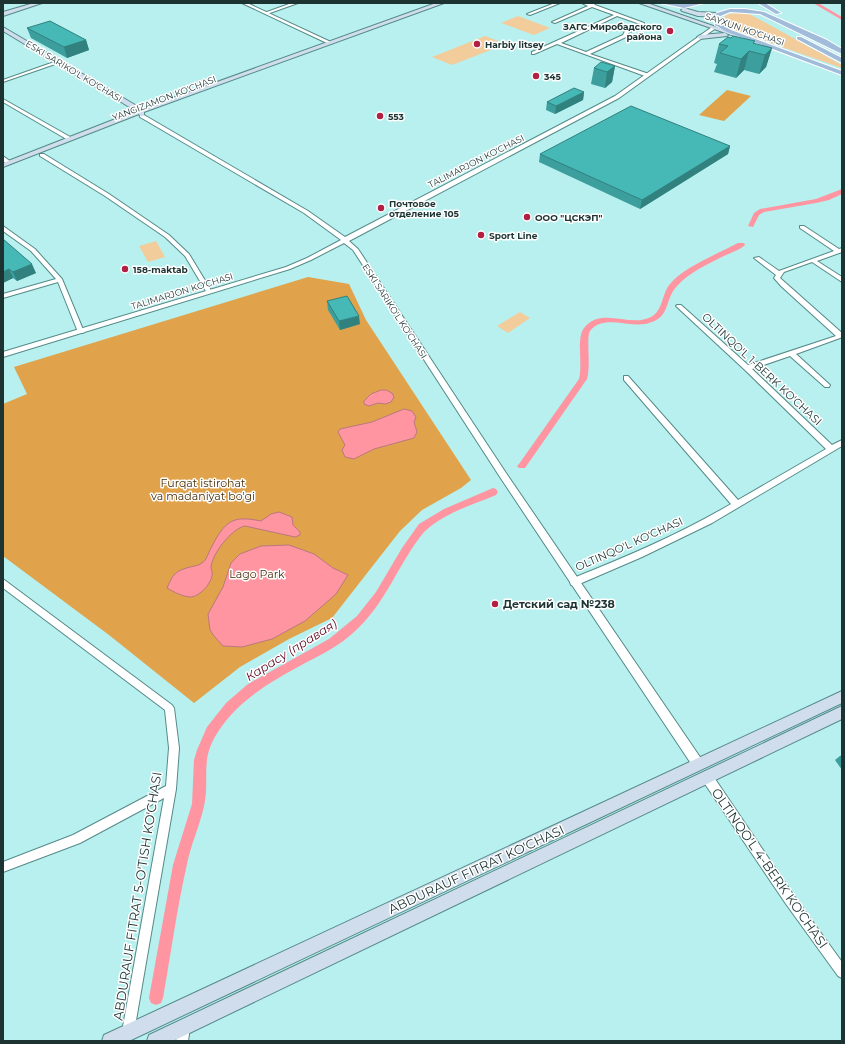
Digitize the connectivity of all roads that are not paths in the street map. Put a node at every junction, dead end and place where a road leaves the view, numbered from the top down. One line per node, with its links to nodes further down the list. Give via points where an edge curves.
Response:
1 (30, 3): 19 (main road)
2 (39, 3): 19 (main road)
3 (244, 3): 17 (street)
4 (281, 3): 17 (street)
5 (296, 3): 21 (street)
6 (441, 3): 32 (main road, YANGIZAMON KO'CHASI)
7 (558, 3): 22 (street)
8 (584, 3): 15 (street)
9 (597, 3): 15 (street)
10 (642, 3): 25 (main road, SAYXUN KO'CHASI)
11 (663, 3): 12 (main road, via 687,6); 20 (main road, SAYXUN KO'CHASI)
12 (701, 3)
13 (737, 3): 18 (main road)
14 (761, 3): 34 (main road)
15 (592, 6): 24 (street); 26 (street)
16 (720, 6): 23 (main road)
17 (260, 10): 21 (street)
18 (750, 11): 23 (main road); 34 (main road, via 766,14); 38 (main road)
19 (3, 12)
20 (690, 12): 23 (main road, SAYXUN KO'CHASI); 25 (main road, via 696,17)
21 (266, 13): 32 (street)
22 (528, 14)
23 (719, 14): 27 (main road)
24 (618, 15): 33 (street); 37 (street, via 643,24 626,32 625,36)
25 (686, 18): 27 (main road, SAYXUN KO'CHASI); 30 (main road, via 704,30)
26 (554, 22)
27 (715, 25): 30 (street, TALIMARJON KO'CHASI); 31 (main road, SAYXUN KO'CHASI)
28 (3, 29): 39 (main road, ESKI SARIKO'L KO'CHASI)
29 (3, 36): 40 (main road, ESKI SARIKO'L KO'CHASI)
30 (700, 36): 31 (main road, via 720,34); 42 (street, TALIMARJON KO'CHASI)
31 (744, 38): 41 (main road, SAYXUN KO'CHASI)
32 (331, 43): 47 (main road, YANGIZAMON KO'CHASI)
33 (557, 43): 36 (street); 37 (street)
34 (831, 45): 35 (main road)
35 (842, 51)
36 (533, 53)
37 (586, 54): 42 (street)
38 (842, 61)
39 (59, 62): 40 (street); 47 (main road, ESKI SARIKO'L KO'CHASI)
40 (50, 64): 43 (street); 44 (main road, ESKI SARIKO'L KO'CHASI)
41 (842, 72)
42 (647, 75): 56 (street, TALIMARJON KO'CHASI, via 611,100)
43 (3, 81)
44 (103, 96)
45 (3, 100): 49 (street)
46 (125, 110): 48 (main road, ESKI SARIKO'L KO'CHASI)
47 (141, 114): 48 (main road, YANGIZAMON KO'CHASI); 50 (main road, YANGIZAMON KO'CHASI); 56 (street, ESKI SARIKO'L KO'CHASI, via 306,212)
48 (132, 115): 49 (main road, YANGIZAMON KO'CHASI)
49 (70, 139): 52 (main road, YANGIZAMON KO'CHASI)
50 (42, 155): 53 (main road, YANGIZAMON KO'CHASI); 63 (street, via 107,195 166,236 187,255)
51 (3, 158): 52 (street)
52 (6, 164)
53 (3, 171)
54 (802, 227): 57 (street)
55 (3, 228): 61 (street, via 33,250)
56 (345, 239): 63 (street, TALIMARJON KO'CHASI, via 299,264); 75 (street, ESKI SARIKO'L KO'CHASI, via 355,249)
57 (840, 250): 59 (street)
58 (757, 258): 60 (street)
59 (814, 261): 60 (street); 62 (street)
60 (779, 274): 67 (street, via 777,278 783,285 840,335)
61 (60, 280): 64 (street); 66 (street)
62 (842, 280)
63 (209, 292): 66 (street, TALIMARJON KO'CHASI)
64 (3, 296)
65 (679, 306): 69 (street, OLTINQO'L 1-BERK KO'CHASI)
66 (81, 332): 68 (street, TALIMARJON KO'CHASI)
67 (791, 353): 69 (street); 71 (street)
68 (3, 355)
69 (747, 368): 73 (street, OLTINQO'L 1-BERK KO'CHASI)
70 (626, 378): 74 (street)
71 (827, 384)
72 (842, 443): 73 (street, OLTINQO'L KO'CHASI)
73 (831, 449): 74 (street, OLTINQO'L KO'CHASI)
74 (737, 505): 75 (street, OLTINQO'L KO'CHASI, via 638,555)
75 (574, 582): 79 (street, OLTINQO'L KO'CHASI)
76 (3, 583): 80 (street, ABDURAUF FITRAT 5-O'TISH KO'CHASI, via 169,708 174,748)
77 (842, 697): 79 (main road, ABDURAUF FITRAT KO'CHASI)
78 (842, 712): 79 (main road, ABDURAUF FITRAT KO'CHASI)
79 (702, 771): 82 (street, OLTINQO'L 4-BERK KO'CHASI); 83 (main road, ABDURAUF FITRAT KO'CHASI); 84 (main road, ABDURAUF FITRAT KO'CHASI)
80 (171, 789): 81 (street, via 76,839); 83 (street, ABDURAUF FITRAT 5-O'TISH KO'CHASI)
81 (3, 867)
82 (842, 972)
83 (132, 1031): 86 (main road, ABDURAUF FITRAT KO'CHASI)
84 (183, 1034): 85 (main road, ABDURAUF FITRAT KO'CHASI)
85 (161, 1038)
86 (110, 1041)

